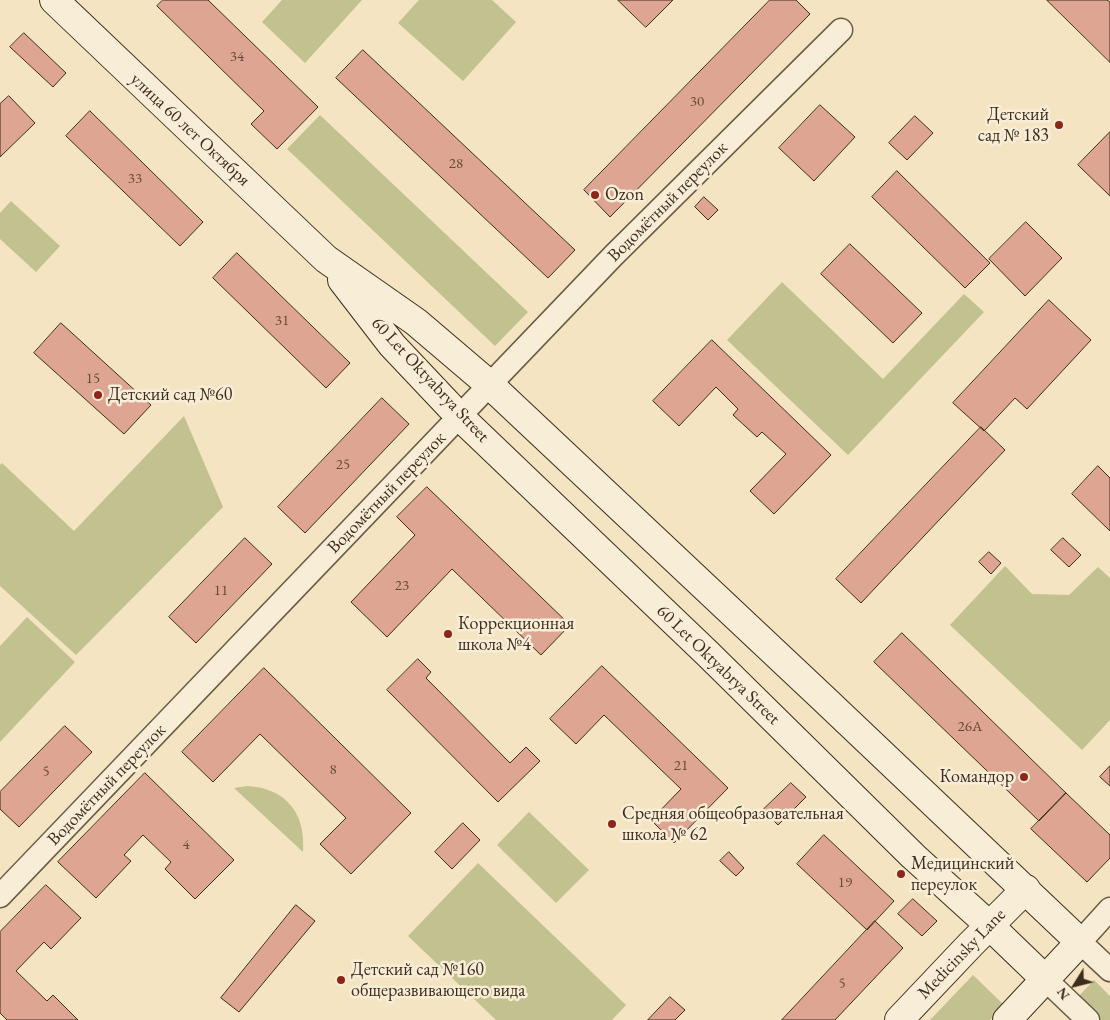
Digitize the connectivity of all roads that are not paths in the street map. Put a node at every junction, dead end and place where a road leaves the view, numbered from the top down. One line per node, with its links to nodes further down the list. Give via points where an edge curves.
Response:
1 (54, 0): 3 (main road, улица 60 лет Октября)
2 (841, 30): 4 (street, Водомётный переулок, via 614,255)
3 (326, 260): 4 (main road, 60 Let Oktyabrya Street, via 416,322); 5 (main road, 60 Let Oktyabrya Street, via 392,345)
4 (490, 385): 5 (street, Водомётный переулок); 6 (main road, 60 Let Oktyabrya Street)
5 (460, 417): 7 (street, Водомётный переулок); 9 (main road, 60 Let Oktyabrya Street, via 913,856)
6 (1026, 889): 9 (main road, Medicinsky Lane); 10 (main road, 60 Let Oktyabrya Street)
7 (0, 896)
8 (1110, 909): 10 (street)
9 (989, 925): 12 (main road, 60 Let Oktyabrya Street); 13 (main road, Medicinsky Lane)
10 (1080, 942): 11 (street, 60 Let Oktyabrya Street); 12 (main road)
11 (1110, 970)
12 (1046, 980): 14 (main road); 15 (street, 60 Let Oktyabrya Street)
13 (899, 1020)
14 (1007, 1020)
15 (1088, 1020)

